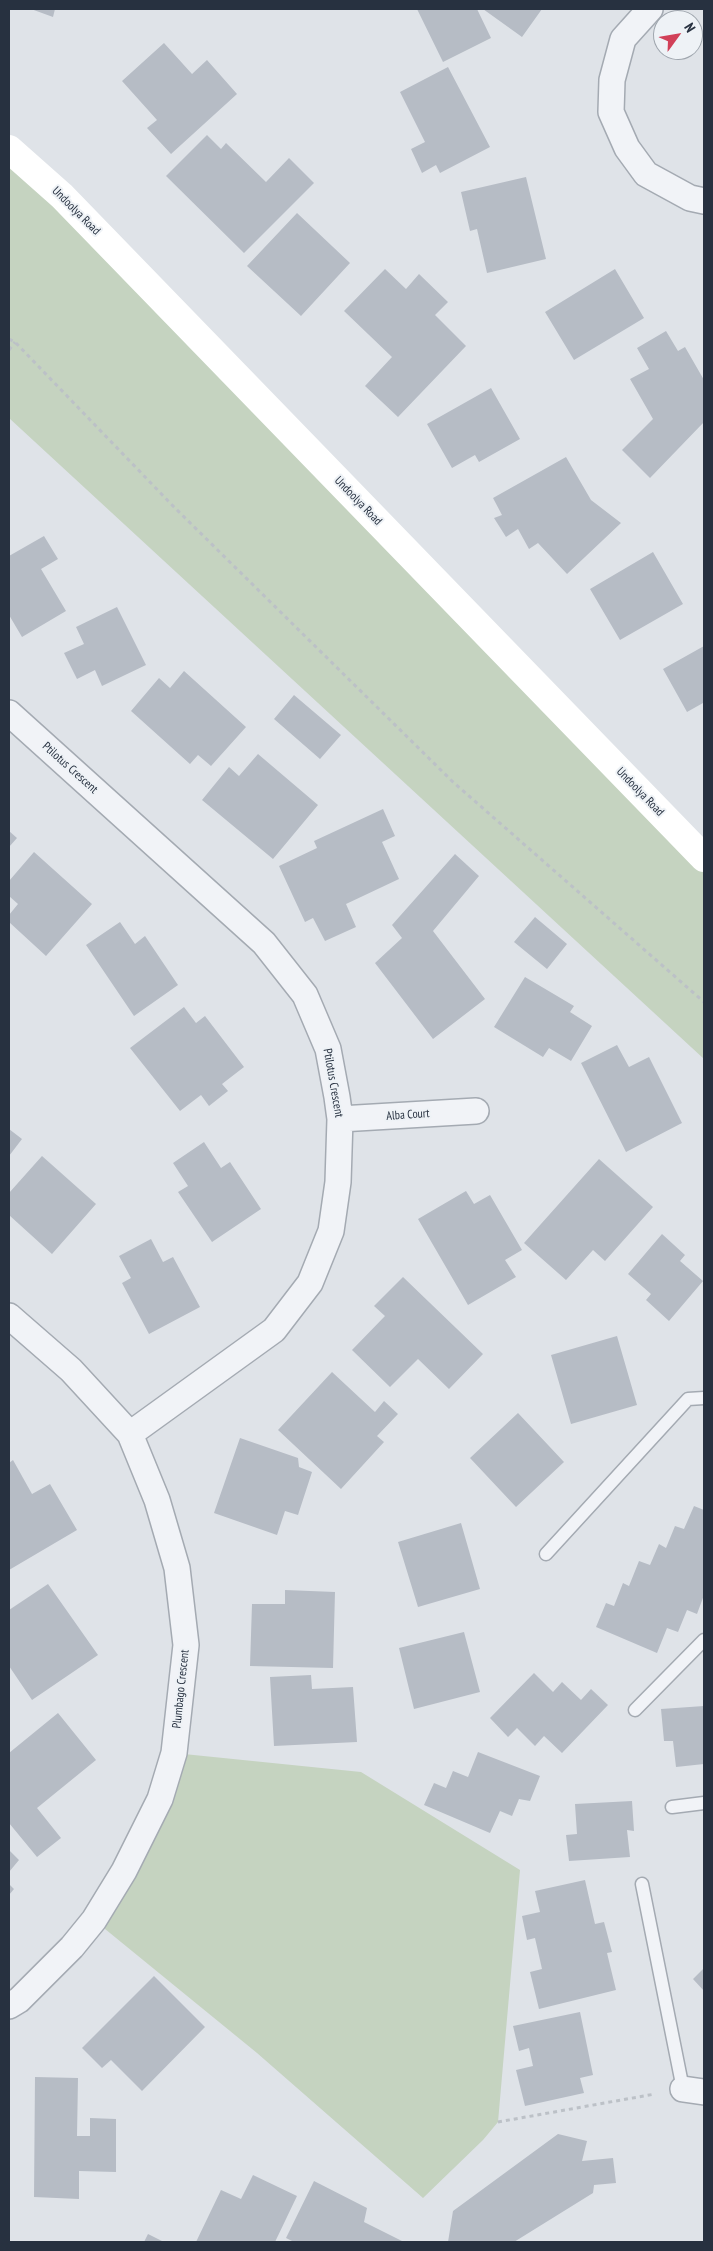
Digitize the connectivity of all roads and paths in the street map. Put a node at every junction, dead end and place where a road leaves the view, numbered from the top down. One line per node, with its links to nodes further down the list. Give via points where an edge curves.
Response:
1 (650, 9): 3 (street, via 623,39 612,80 611,112 627,148 646,174 690,198)
2 (9, 149): 8 (main road, Undoolya Road, via 69,204)
3 (704, 201)
4 (9, 339): 5 (path)
5 (15, 342): 6 (path); 9 (path, via 174,507 453,782)
6 (9, 350)
7 (9, 713): 11 (street, Ptilotus Crescent, via 264,943 305,996 328,1049)
8 (704, 858)
9 (704, 1002)
10 (476, 1111): 11 (street, Alba Court)
11 (340, 1119): 14 (street, Ptilotus Crescent, via 338,1182 331,1231 310,1283 274,1330)
12 (9, 1316): 14 (street, Plumbago Crescent, via 71,1370)
13 (704, 1398): 15 (lane, via 688,1399)
14 (130, 1434): 21 (street, Plumbago Crescent, via 157,1500 176,1568 186,1645 174,1753 160,1799 124,1871 94,1920 72,1947)
15 (546, 1554)
16 (704, 1640): 17 (lane)
17 (635, 1710)
18 (704, 1803): 19 (lane)
19 (672, 1807)
20 (642, 1884): 22 (lane)
21 (9, 2006)
22 (693, 2091): 23 (path)
23 (498, 2122)

